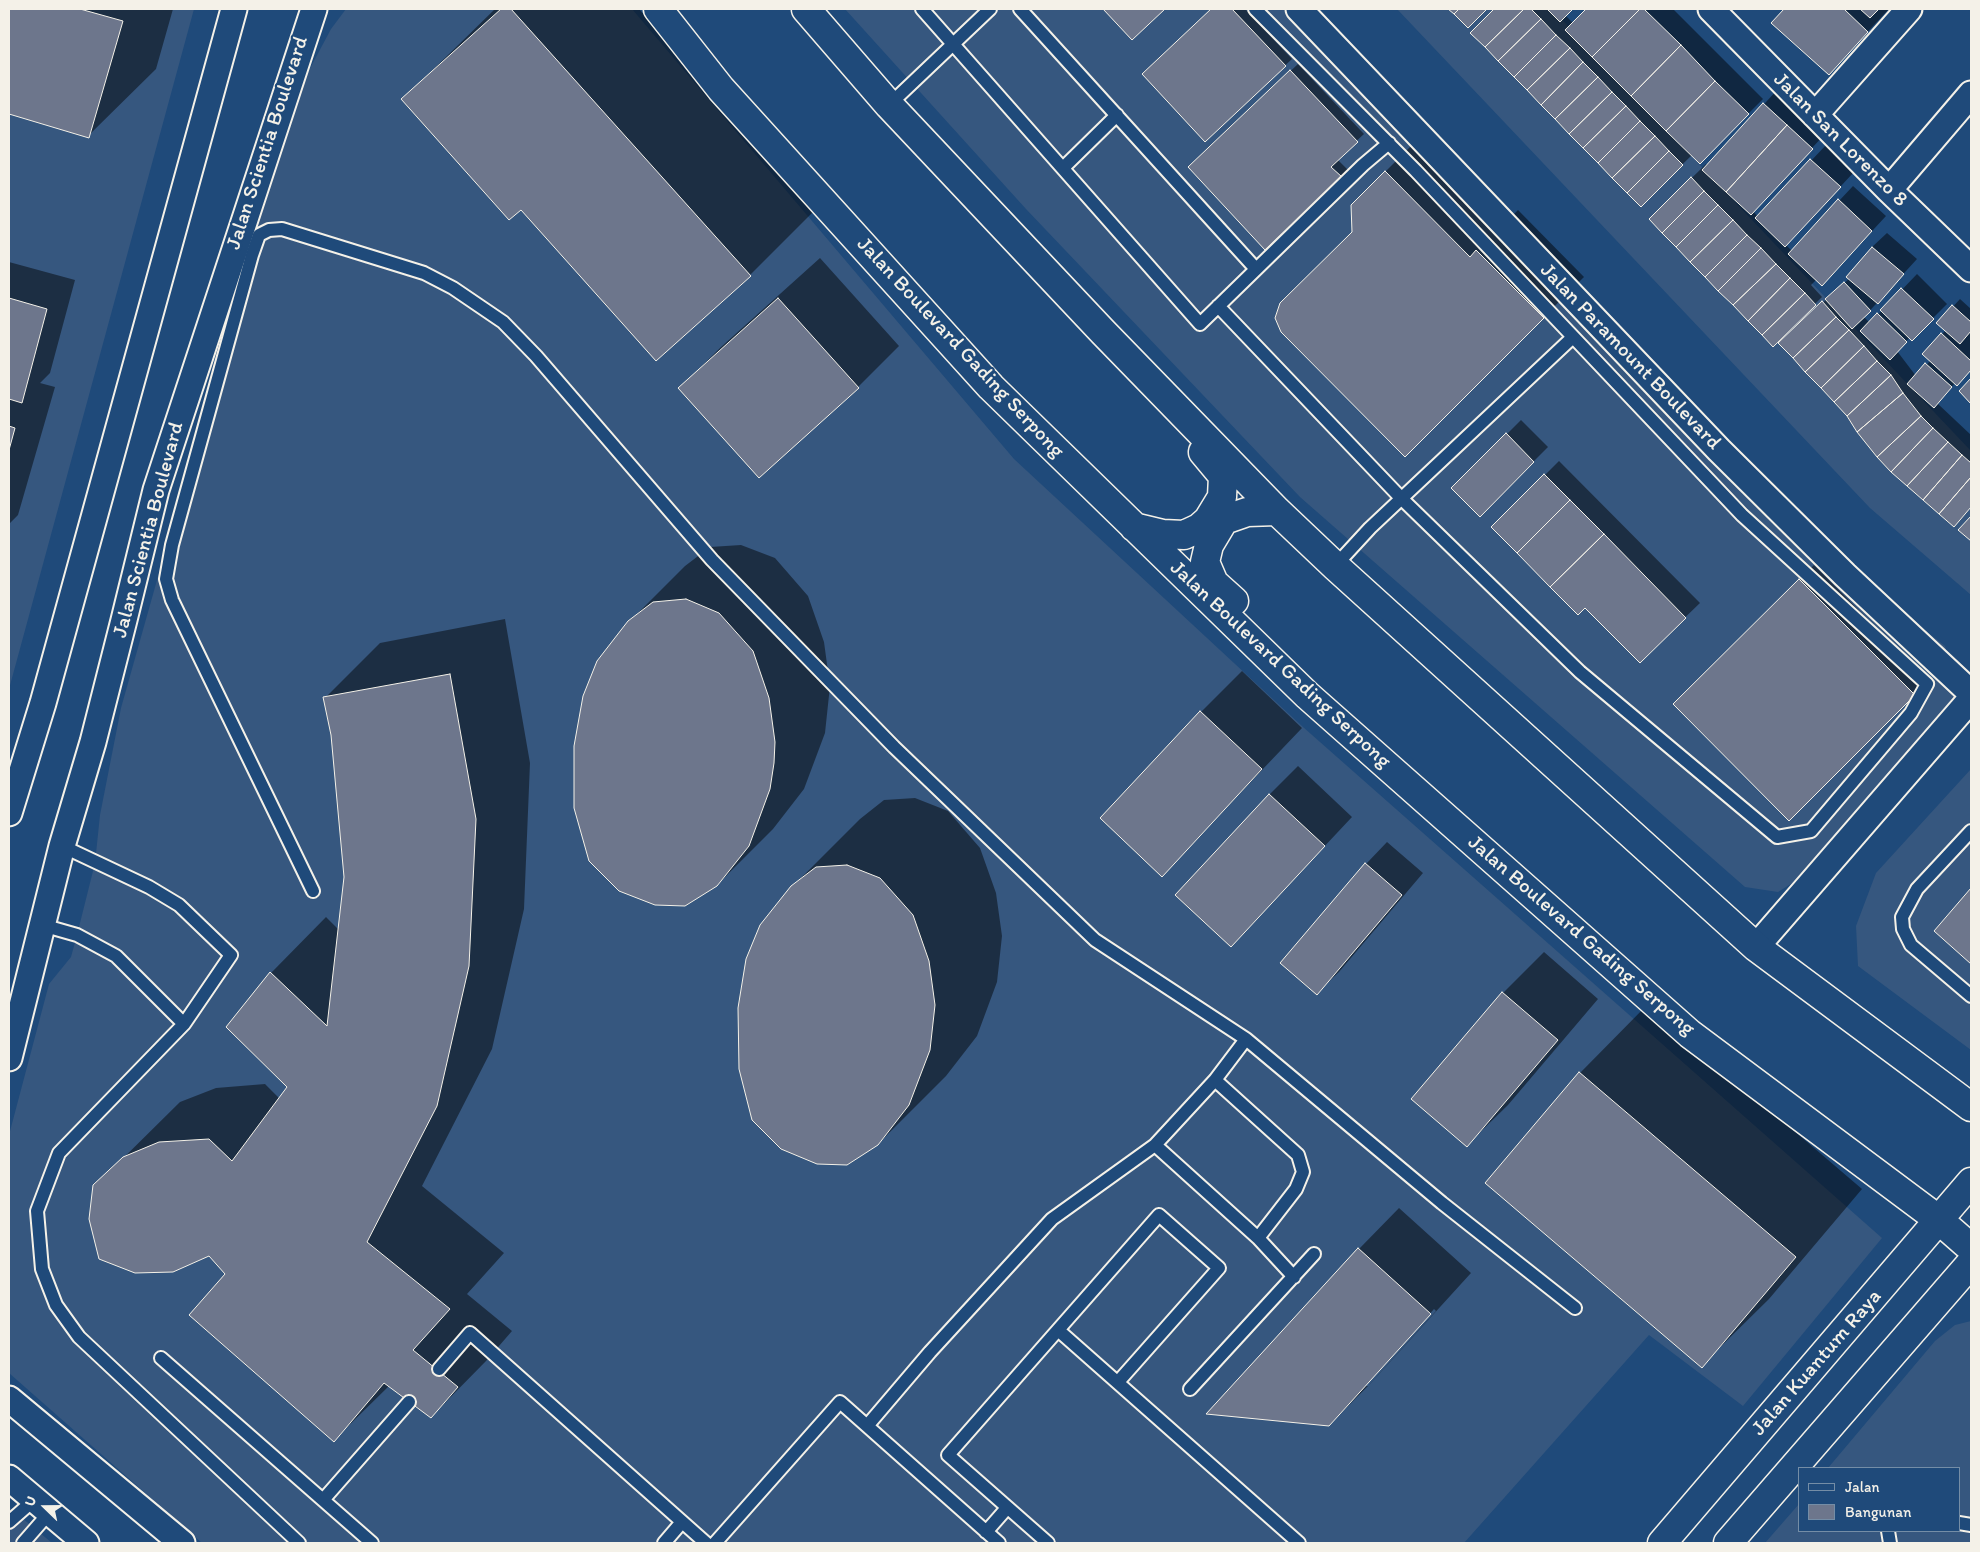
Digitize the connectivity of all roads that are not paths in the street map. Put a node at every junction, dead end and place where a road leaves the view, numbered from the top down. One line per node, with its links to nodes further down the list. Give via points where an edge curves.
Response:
1 (234, 9): 32 (street, via 43,703)
2 (314, 9): 34 (street, Jalan Scientia Boulevard, via 156,490 95,733)
3 (658, 9): 27 (main road, Jalan Boulevard Gading Serpong, via 721,89 991,387)
4 (806, 9): 14 (main road)
5 (922, 9): 12 (lane)
6 (990, 9): 12 (lane)
7 (1020, 9): 15 (lane)
8 (1255, 9): 17 (lane)
9 (1299, 9): 29 (street, Jalan Paramount Boulevard, via 1719,450 1845,575)
10 (1710, 9): 16 (street, Jalan San Lorenzo 8)
11 (1909, 9): 16 (street)
12 (953, 44): 14 (lane); 18 (lane)
13 (1971, 94): 19 (street)
14 (889, 105): 23 (main road)
15 (1117, 115): 18 (lane); 20 (lane)
16 (1815, 115): 19 (street, Jalan San Lorenzo 8)
17 (1389, 143): 20 (lane); 24 (lane)
18 (1063, 168): 22 (lane, via 1200,324)
19 (1889, 190): 21 (street, Jalan San Lorenzo 8)
20 (1256, 269): 22 (lane)
21 (1971, 269)
22 (1218, 306): 25 (lane)
23 (1103, 332): 26 (main road); 27 (main road, via 1106,358 1215,463 1223,476 1222,497 1200,528 1184,534 1163,534)
24 (1573, 337): 25 (lane); 25 (lane, via 1742,515 1927,684 1912,713 1811,831 1777,837 1580,672)
25 (1402, 499): 28 (lane)
26 (1277, 511): 28 (main road); 30 (main road, via 1246,512 1224,520 1208,545 1205,562 1214,583 1303,665)
27 (1134, 527): 30 (main road, Jalan Boulevard Gading Serpong)
28 (1335, 566): 37 (main road)
29 (1971, 693)
30 (1307, 695): 46 (main road, Jalan Boulevard Gading Serpong, via 1690,1034)
31 (1971, 699): 37 (street)
32 (9, 813)
33 (1971, 831): 38 (lane, via 1917,889 1902,918 1903,929 1911,945)
34 (62, 846): 36 (street, Jalan Scientia Boulevard); 39 (lane, via 149,887 179,905 231,955)
35 (313, 891): 40 (lane, via 172,600 166,579 174,536 252,255 259,235 282,229 424,273 453,288 503,322 712,560 894,747 1095,940)
36 (42, 926): 39 (lane, via 77,935 116,956); 41 (street, Jalan Scientia Boulevard)
37 (1756, 947): 43 (main road)
38 (1971, 996)
39 (184, 1024): 73 (lane, via 59,1153 37,1211 42,1269 56,1305 79,1337)
40 (1246, 1039): 42 (lane); 52 (lane)
41 (9, 1058)
42 (1214, 1080): 44 (lane); 47 (lane, via 1298,1155 1303,1172 1296,1189)
43 (1971, 1107)
44 (1155, 1145): 47 (lane); 60 (lane, via 1052,1219)
45 (1971, 1182): 46 (main road, Jalan Kuantum Raya)
46 (1940, 1220): 48 (main road, Jalan Boulevard Gading Serpong); 81 (main road, Jalan Kuantum Raya)
47 (1258, 1238): 51 (lane)
48 (1971, 1248)
49 (1314, 1254): 51 (lane)
50 (1971, 1263): 61 (main road)
51 (1294, 1277): 57 (lane)
52 (1575, 1308)
53 (1058, 1330): 56 (lane); 56 (lane, via 1159,1215 1219,1268); 66 (lane, via 948,1455)
54 (161, 1358): 64 (lane)
55 (439, 1369): 68 (lane, via 470,1333)
56 (1118, 1382): 80 (lane)
57 (1190, 1389)
58 (9, 1399): 72 (street)
59 (409, 1402): 64 (lane)
60 (867, 1426): 69 (lane); 77 (lane, via 840,1402)
61 (1799, 1466)
62 (1798, 1467): 82 (main road)
63 (9, 1478): 65 (street)
64 (323, 1500): 74 (lane)
65 (42, 1506): 67 (lane); 70 (lane); 71 (street)
66 (1007, 1508): 69 (lane); 79 (lane)
67 (9, 1522)
68 (682, 1522): 75 (lane); 76 (lane)
69 (986, 1532): 78 (lane)
70 (23, 1543)
71 (86, 1543)
72 (182, 1543)
73 (299, 1543)
74 (372, 1543)
75 (664, 1543)
76 (706, 1543)
77 (715, 1543)
78 (999, 1543)
79 (1048, 1543)
80 (1298, 1543)
81 (1662, 1543)
82 (1728, 1543)

